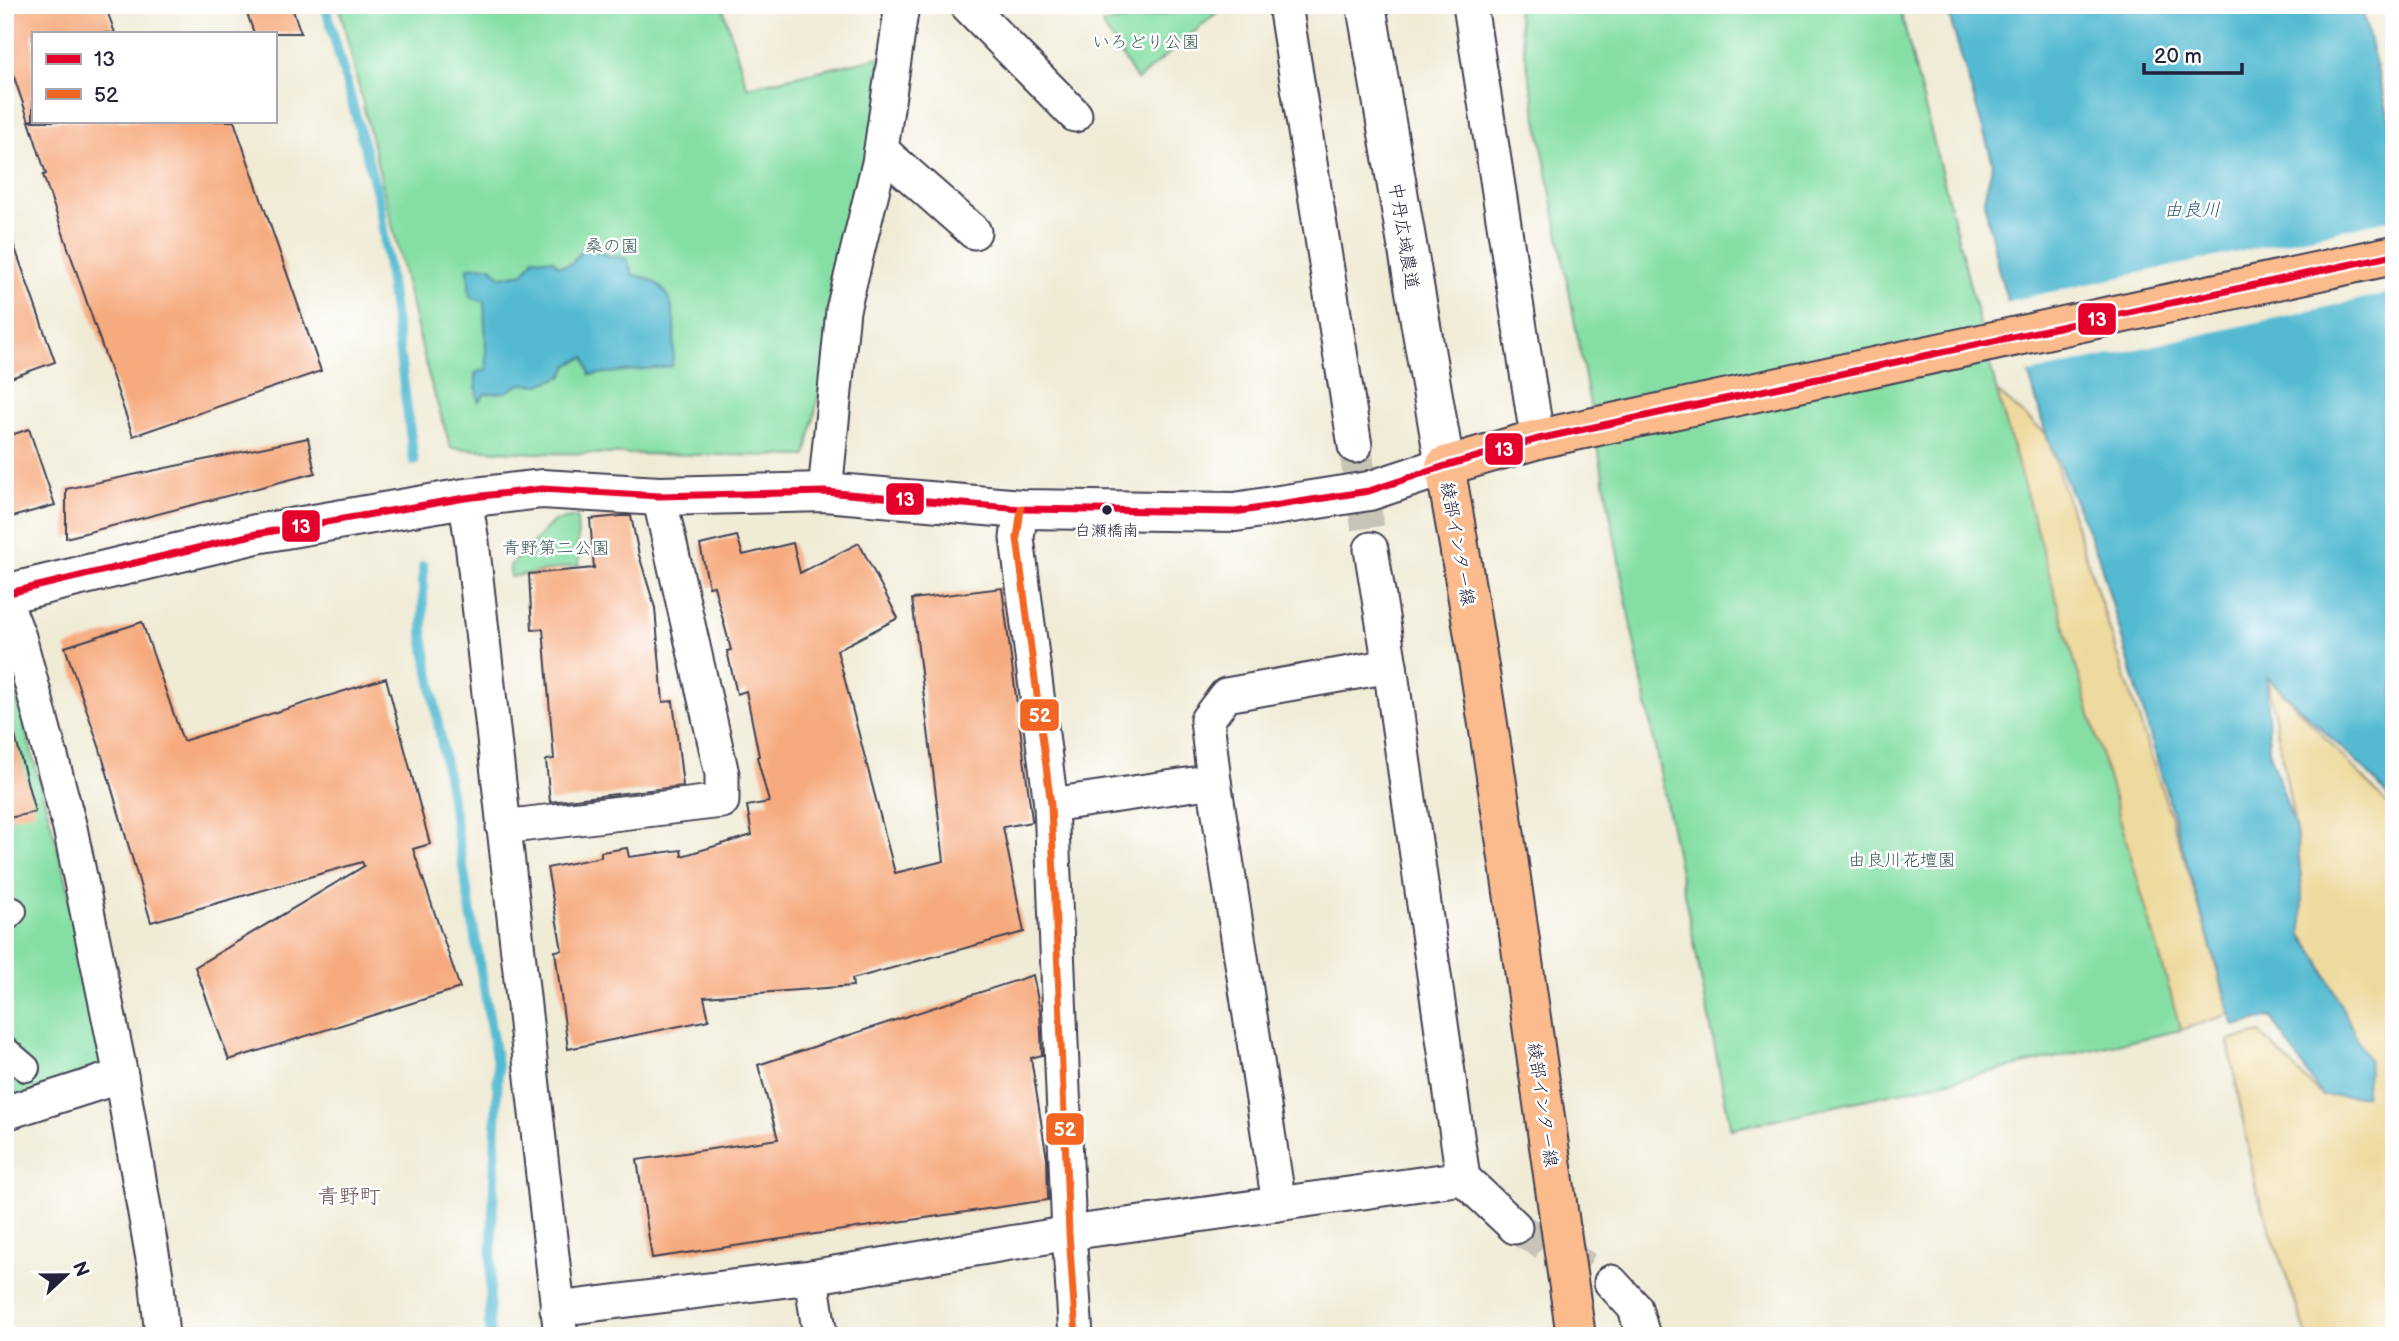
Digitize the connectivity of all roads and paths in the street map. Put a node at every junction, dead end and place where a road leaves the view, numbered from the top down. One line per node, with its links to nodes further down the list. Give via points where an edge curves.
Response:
1 (902, 5): 7 (street)
2 (967, 5): 6 (street)
3 (1285, 5): 11 (street)
4 (1366, 5): 12 (street, 中丹広域農道)
5 (1470, 5): 10 (street)
6 (1076, 115)
7 (881, 150): 8 (street); 13 (street, via 843,310)
8 (974, 232)
9 (2394, 255): 10 (main road, 綾部インター線)
10 (1550, 426): 12 (main road, 綾部インター線)
11 (1355, 446)
12 (1445, 466): 16 (street, via 1368,491 1235,512); 38 (main road, 綾部インター線)
13 (825, 492): 14 (street); 16 (street)
14 (659, 496): 15 (street, via 542,489); 23 (street, via 722,774 722,801)
15 (465, 498): 18 (street, via 256,534); 23 (street)
16 (1021, 509): 22 (street, via 1017,538)
17 (1371, 549): 20 (street)
18 (5, 594)
19 (5, 601): 26 (street, via 19,637 70,828)
20 (1390, 666): 21 (street, via 1226,695 1207,720); 28 (street)
21 (1214, 781): 22 (street); 29 (street)
22 (1051, 805): 31 (street)
23 (503, 827): 34 (street)
24 (5, 1050): 25 (street)
25 (26, 1068)
26 (121, 1076): 27 (street); 35 (street)
27 (5, 1113)
28 (1463, 1178): 29 (street); 30 (street)
29 (1279, 1204): 31 (street)
30 (1515, 1227)
31 (1069, 1233): 32 (street); 37 (street)
32 (811, 1277): 34 (street); 36 (street)
33 (1611, 1282): 39 (street, via 1634,1308)
34 (559, 1323)
35 (162, 1336)
36 (820, 1336)
37 (1076, 1336)
38 (1576, 1336)
39 (1643, 1336)

